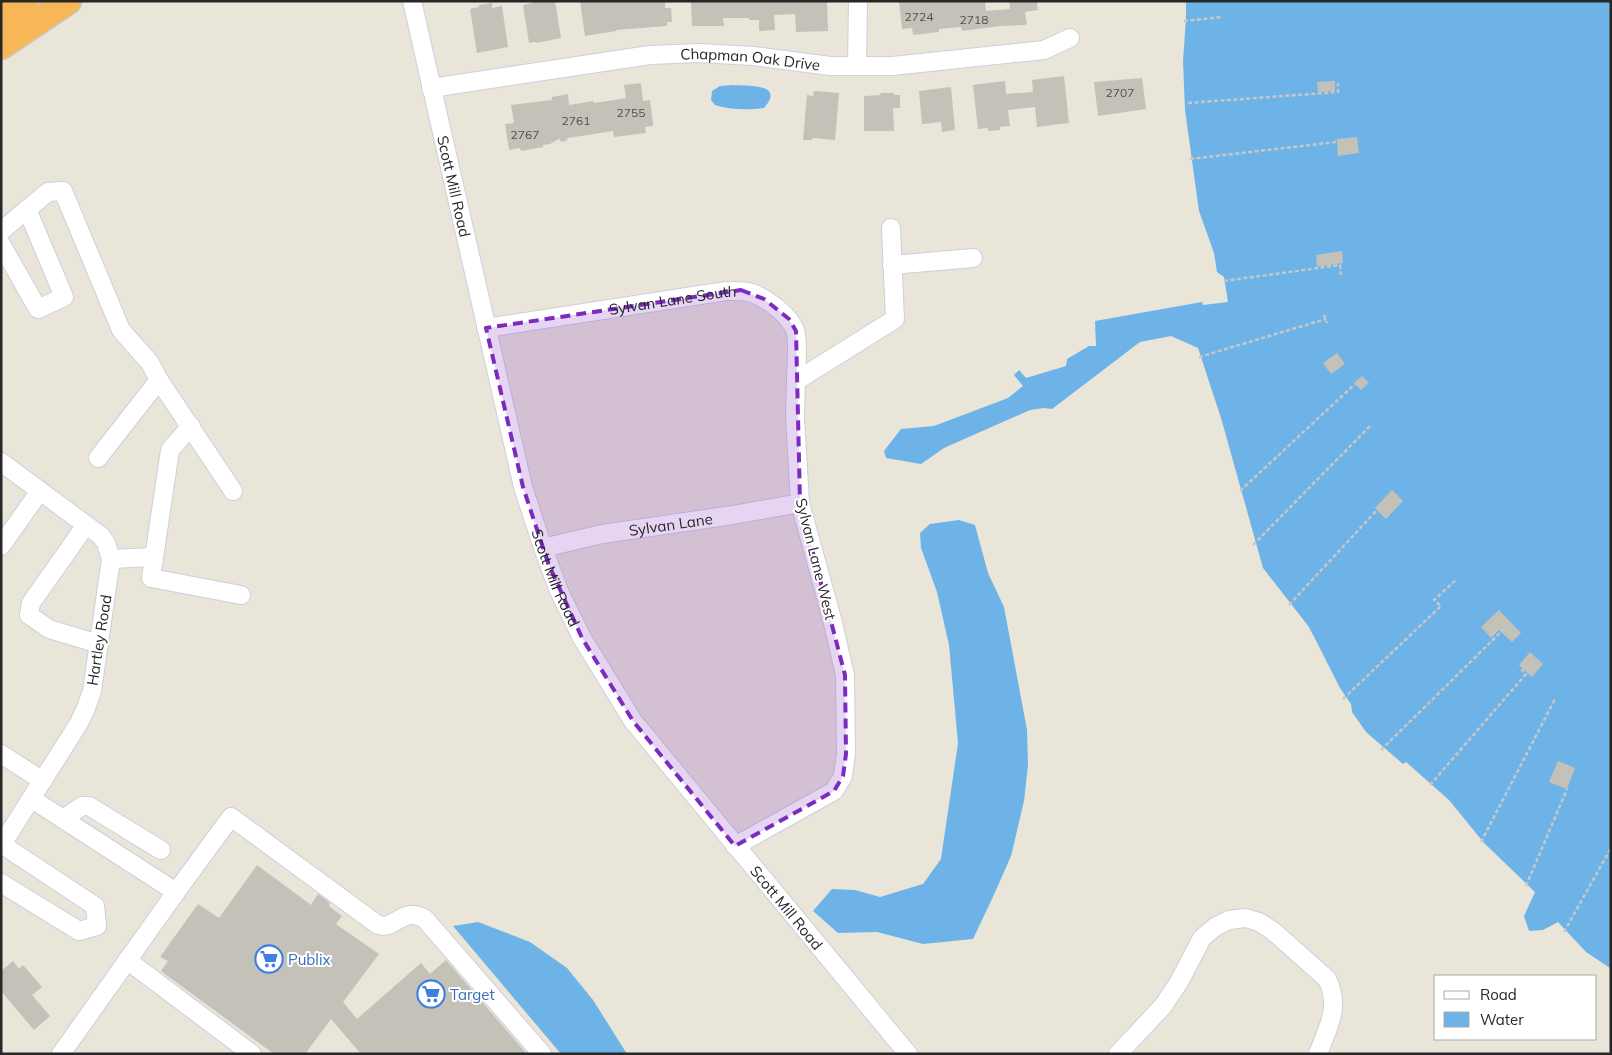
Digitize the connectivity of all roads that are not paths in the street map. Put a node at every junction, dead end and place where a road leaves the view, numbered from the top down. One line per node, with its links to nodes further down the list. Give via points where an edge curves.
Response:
1 (25, 1): 5 (highway)
2 (68, 1): 7 (highway)
3 (412, 1): 9 (street, Scott Mill Road)
4 (858, 1): 8 (street)
5 (1, 15)
6 (1070, 38): 8 (street, Chapman Oak Drive, via 1044,50 892,66)
7 (1, 46)
8 (857, 66): 9 (street, Chapman Oak Drive, via 699,53 650,55)
9 (431, 88): 16 (street, Scott Mill Road)
10 (27, 209): 12 (street); 13 (street, via 64,297 38,309); 17 (street, via 48,192 63,191 121,330 150,363)
11 (891, 228): 15 (street)
12 (1, 230)
13 (1, 244)
14 (973, 258): 15 (street)
15 (892, 265): 18 (street, via 894,319)
16 (486, 328): 18 (street, Sylvan Lane South, via 741,290 764,299 789,319 796,331); 27 (street, Scott Mill Road, via 523,487)
17 (159, 380): 19 (street); 20 (street)
18 (796, 381): 24 (street, Sylvan Lane West)
19 (191, 426): 23 (street); 28 (street, via 170,450)
20 (98, 458)
21 (1, 462): 22 (street)
22 (40, 491): 25 (street); 26 (street)
23 (233, 491)
24 (800, 503): 27 (street, Sylvan Lane, via 602,534); 38 (street, Sylvan Lane West, via 845,675 846,754 843,776 834,791)
25 (86, 525): 29 (street, via 101,536); 31 (street, via 31,603 29,615 48,629)
26 (1, 546)
27 (543, 548): 38 (street, Scott Mill Road, via 582,638 633,721)
28 (153, 557): 29 (street); 30 (street, via 151,578)
29 (111, 559): 31 (street, Hartley Road)
30 (241, 595)
31 (99, 644): 33 (street, Hartley Road, via 86,708)
32 (1, 754): 33 (street)
33 (43, 781): 34 (street, Hartley Road)
34 (32, 799): 35 (street); 37 (street, Hartley Road)
35 (63, 819): 36 (street, via 82,806 89,806); 40 (street)
36 (146, 841): 39 (street); 40 (street)
37 (2, 845): 41 (street, via 95,906 97,926 79,931)
38 (735, 846): 47 (street, Scott Mill Road)
39 (161, 850)
40 (131, 862): 42 (street)
41 (1, 883)
42 (176, 892): 43 (street); 46 (street, via 231,817 378,925 384,927 408,915 425,918)
43 (127, 960): 44 (street); 45 (street)
44 (61, 1054)
45 (252, 1054)
46 (542, 1054)
47 (908, 1054)
48 (1118, 1054): 49 (street, via 1162,1006 1202,938 1229,920 1246,918 1273,931 1328,980 1334,1002)
49 (1318, 1054)

